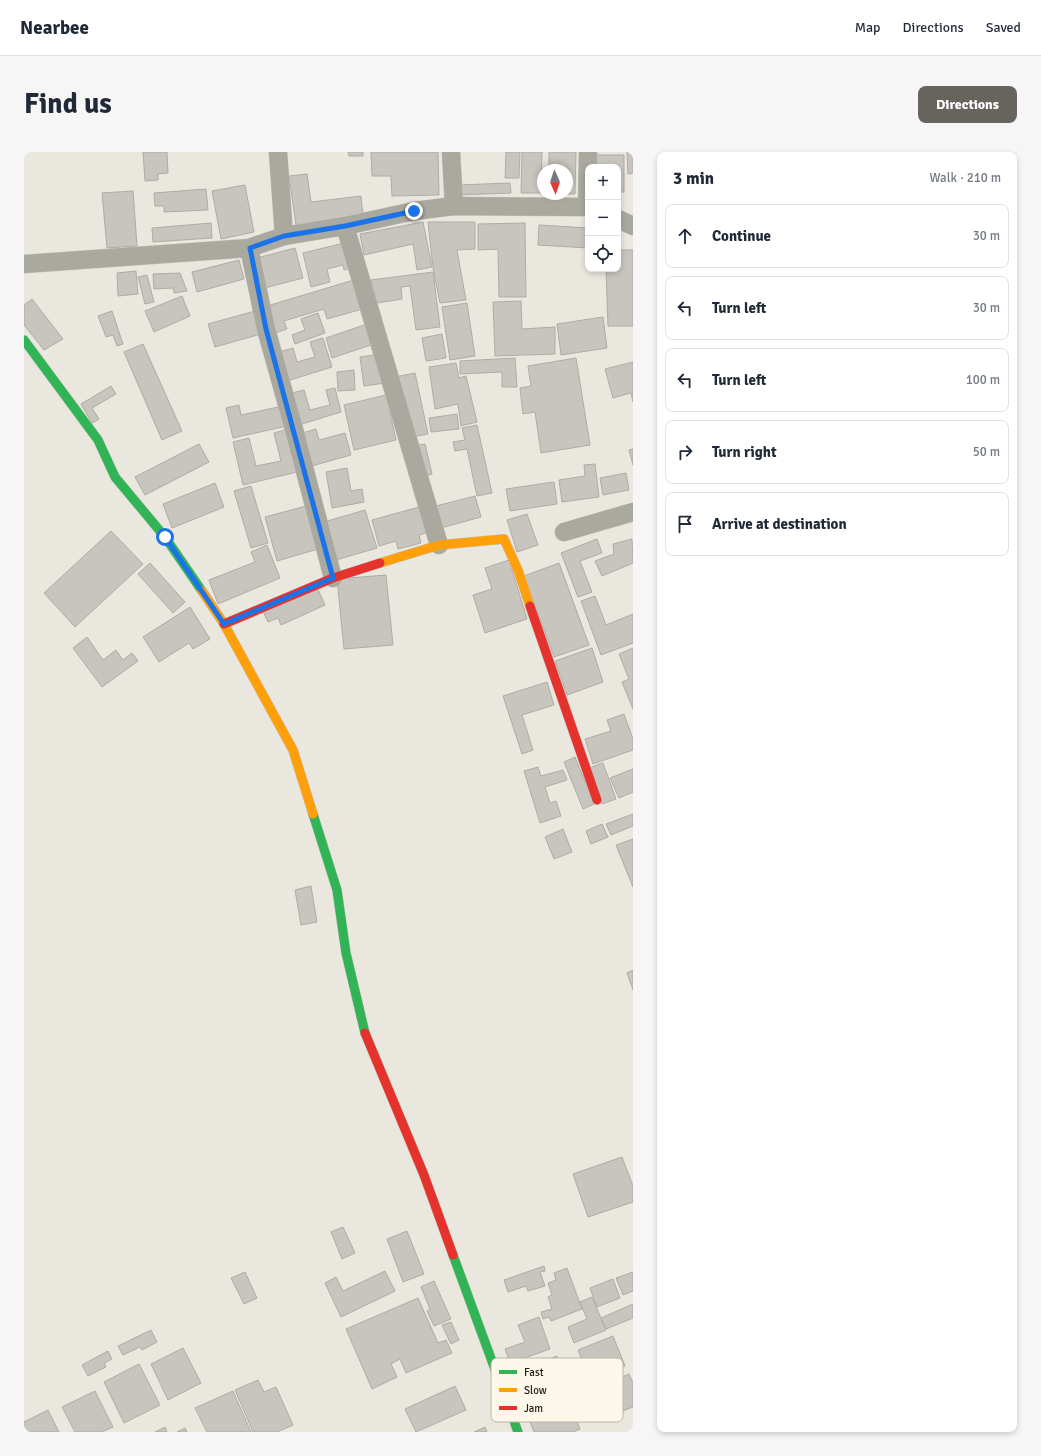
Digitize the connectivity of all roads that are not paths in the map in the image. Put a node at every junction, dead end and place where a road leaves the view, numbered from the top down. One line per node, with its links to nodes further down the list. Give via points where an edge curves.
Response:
1 (278, 152): 10 (street)
2 (451, 152): 5 (street)
3 (588, 152): 4 (street)
4 (587, 200)
5 (454, 206): 6 (street); 8 (street, via 414,211)
6 (585, 207)
7 (621, 221): 9 (street)
8 (345, 226): 10 (street); 16 (street)
9 (633, 226)
10 (284, 236): 11 (street)
11 (250, 248): 12 (street); 17 (street, via 266,329)
12 (24, 264)
13 (24, 340): 18 (street, via 98,440 115,477 165,537)
14 (633, 512): 15 (street)
15 (564, 532)
16 (439, 545): 17 (street); 19 (street, via 504,539 518,570)
17 (333, 578): 18 (street)
18 (224, 624): 20 (street, via 293,750 337,890 346,953 363,1026 424,1175)
19 (597, 800)
20 (491, 1358)
21 (514, 1422): 22 (street)
22 (518, 1432)

